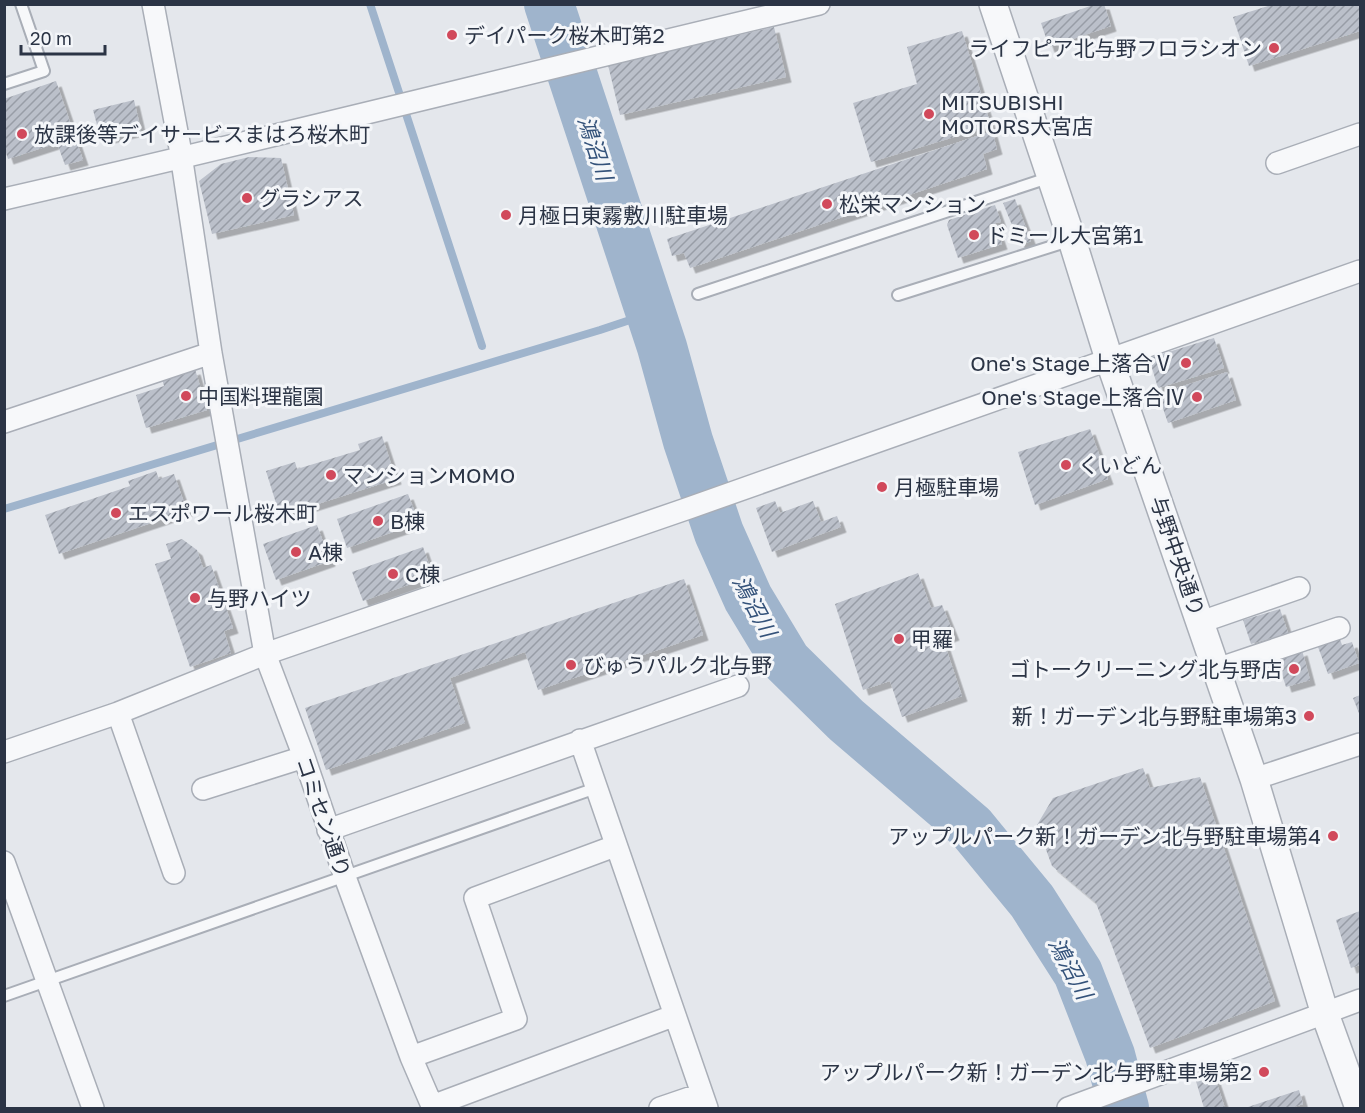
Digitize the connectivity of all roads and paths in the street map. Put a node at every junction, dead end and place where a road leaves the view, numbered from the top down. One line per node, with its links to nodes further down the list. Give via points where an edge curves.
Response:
1 (21, 4): 5 (lane, via 44,72)
2 (153, 4): 7 (street, コミセン通り)
3 (819, 4): 7 (street)
4 (993, 4): 9 (street, 与野中央通り)
5 (4, 84)
6 (1360, 134): 8 (street)
7 (182, 158): 10 (street); 15 (street, コミセン通り)
8 (1277, 163)
9 (1052, 177): 11 (street, 与野中央通り); 13 (lane)
10 (4, 199)
11 (1072, 240): 14 (lane); 16 (street, 与野中央通り)
12 (1360, 271): 16 (street)
13 (698, 294)
14 (898, 295)
15 (211, 353): 17 (street); 21 (street, コミセン通り)
16 (1109, 359): 19 (street, 与野中央通り); 21 (street)
17 (4, 422)
18 (1299, 588): 19 (street)
19 (1201, 622): 22 (street, 与野中央通り)
20 (1339, 628): 22 (street)
21 (266, 654): 24 (street); 28 (street, コミセン通り)
22 (1217, 669): 29 (street, 与野中央通り)
23 (738, 686): 25 (street)
24 (118, 712): 27 (street); 35 (street)
25 (580, 740): 30 (street); 32 (street)
26 (1360, 744): 29 (street)
27 (4, 752)
28 (304, 757): 31 (street); 32 (street, コミセン通り)
29 (1254, 779): 41 (street, 与野中央通り)
30 (596, 788): 33 (street); 36 (lane)
31 (203, 789)
32 (328, 830): 36 (street, コミセン通り)
33 (615, 846): 42 (street); 43 (street, via 475,898 516,1019)
34 (4, 862): 37 (street)
35 (174, 873)
36 (345, 878): 38 (lane); 43 (street, コミセン通り)
37 (13, 910): 38 (street)
38 (46, 982): 39 (lane); 46 (street)
39 (4, 996)
40 (1360, 1000): 41 (street)
41 (1325, 1014): 48 (street); 49 (street, 与野中央通り)
42 (673, 1016): 44 (street); 45 (street)
43 (411, 1057): 45 (street, コミセン通り)
44 (704, 1101): 47 (street)
45 (432, 1107)
46 (93, 1108)
47 (660, 1108)
48 (1068, 1108)
49 (1359, 1108)

